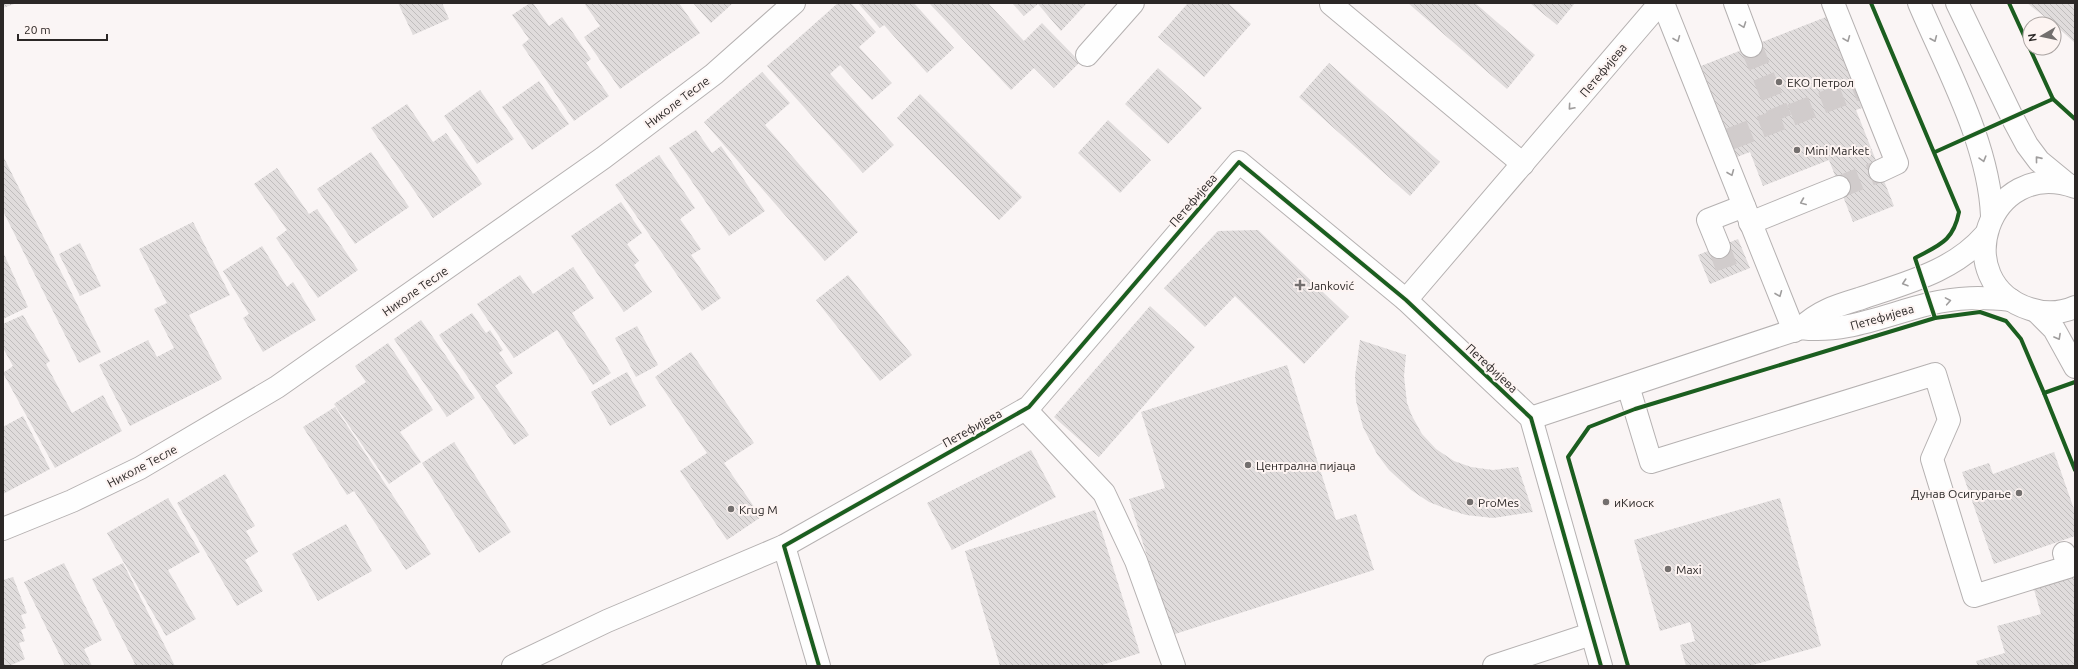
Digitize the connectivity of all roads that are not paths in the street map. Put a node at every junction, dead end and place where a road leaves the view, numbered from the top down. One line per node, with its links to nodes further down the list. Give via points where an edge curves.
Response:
1 (794, 3): 27 (street, Николе Тесле, via 714,74 603,158 276,388 140,468 72,502)
2 (1133, 3): 10 (street)
3 (1662, 3): 11 (street, Петефијева, one-way to 11); 15 (street, one-way to 15, via 1724,141)
4 (1735, 3): 9 (street, one-way to 9)
5 (1833, 3): 12 (street, one-way to 12, via 1860,88 1897,163)
6 (1919, 3): 16 (street, one-way to 16, via 1975,133 1991,195)
7 (1957, 3): 13 (street, one-way to 7, via 2039,161 2027,145)
8 (1331, 4): 11 (street)
9 (1752, 46)
10 (1087, 55)
11 (1522, 164): 18 (street, Петефијева)
12 (1880, 171)
13 (2071, 186): 16 (street, Петефијева, via 2045,182 2024,187 2005,199)
14 (1839, 187): 15 (street, one-way to 15)
15 (1747, 214): 17 (street, via 1708,220); 22 (street, one-way to 22)
16 (1989, 226): 19 (street, via 1984,250 1987,264 1992,278); 22 (street, Петефијева, one-way to 22, via 1978,244 1949,266 1922,278 1823,311)
17 (1719, 247)
18 (1406, 300): 25 (street, Петефијева, via 1239,162); 26 (street, Петефијева)
19 (2011, 300): 21 (street); 22 (street, Петефијева, one-way to 19, via 1845,327 1958,299 1982,296)
20 (2075, 307): 21 (street, via 2055,312)
21 (2036, 311): 23 (street, one-way to 23, via 2054,329)
22 (1797, 330): 24 (street, Петефијева)
23 (2075, 367)
24 (1628, 386): 26 (street, Петефијева); 29 (street, via 1651,462 1935,374 1949,420 1932,459 1974,596 2068,566)
25 (1026, 410): 28 (street, Петефијева); 33 (street, via 1104,493 1136,561)
26 (1531, 418): 30 (street)
27 (3, 529)
28 (784, 546): 31 (street, Петефијева, via 607,621); 32 (street)
29 (2064, 553)
30 (1591, 634): 34 (street); 35 (street)
31 (513, 666)
32 (820, 666)
33 (1174, 666)
34 (1494, 666)
35 (1601, 666)

